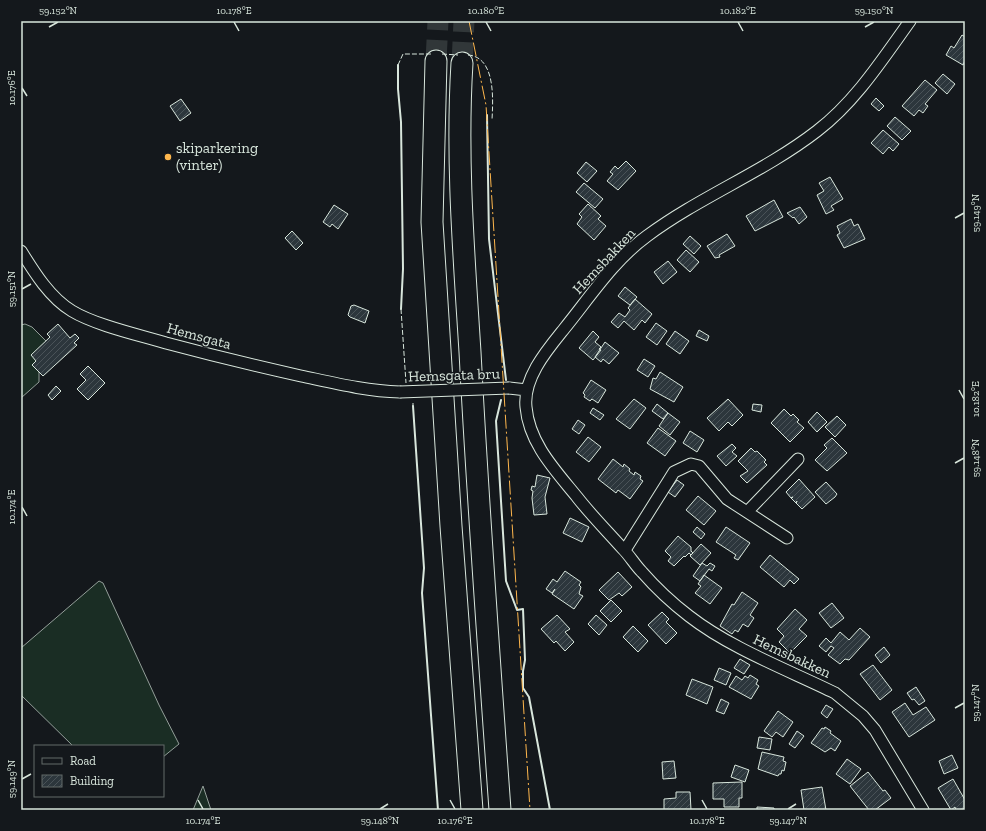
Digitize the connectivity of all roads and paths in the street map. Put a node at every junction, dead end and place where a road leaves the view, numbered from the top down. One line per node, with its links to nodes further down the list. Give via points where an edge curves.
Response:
1 (910, 21): 5 (street, Hemsbakken, via 854,97 838,114 764,166 674,217 631,250 551,345 535,369)
2 (436, 61): 11 (highway, via 432,222)
3 (462, 63): 12 (highway, via 462,220)
4 (21, 251): 6 (street, Hemsgata, via 51,293 71,311 88,319 232,361 352,387)
5 (527, 390): 6 (street, Hemsgata bru, bridge, via 509,388); 10 (street, Hemsbakken, via 528,420 539,448 597,523)
6 (400, 392)
7 (798, 459): 8 (street)
8 (748, 512): 9 (street); 10 (street, via 727,499 699,466 691,464 674,472)
9 (788, 538)
10 (625, 550): 13 (street, Hemsbakken, via 657,588 690,617 735,646 835,693 858,712 884,743)
11 (472, 810)
12 (500, 810)
13 (923, 810)

